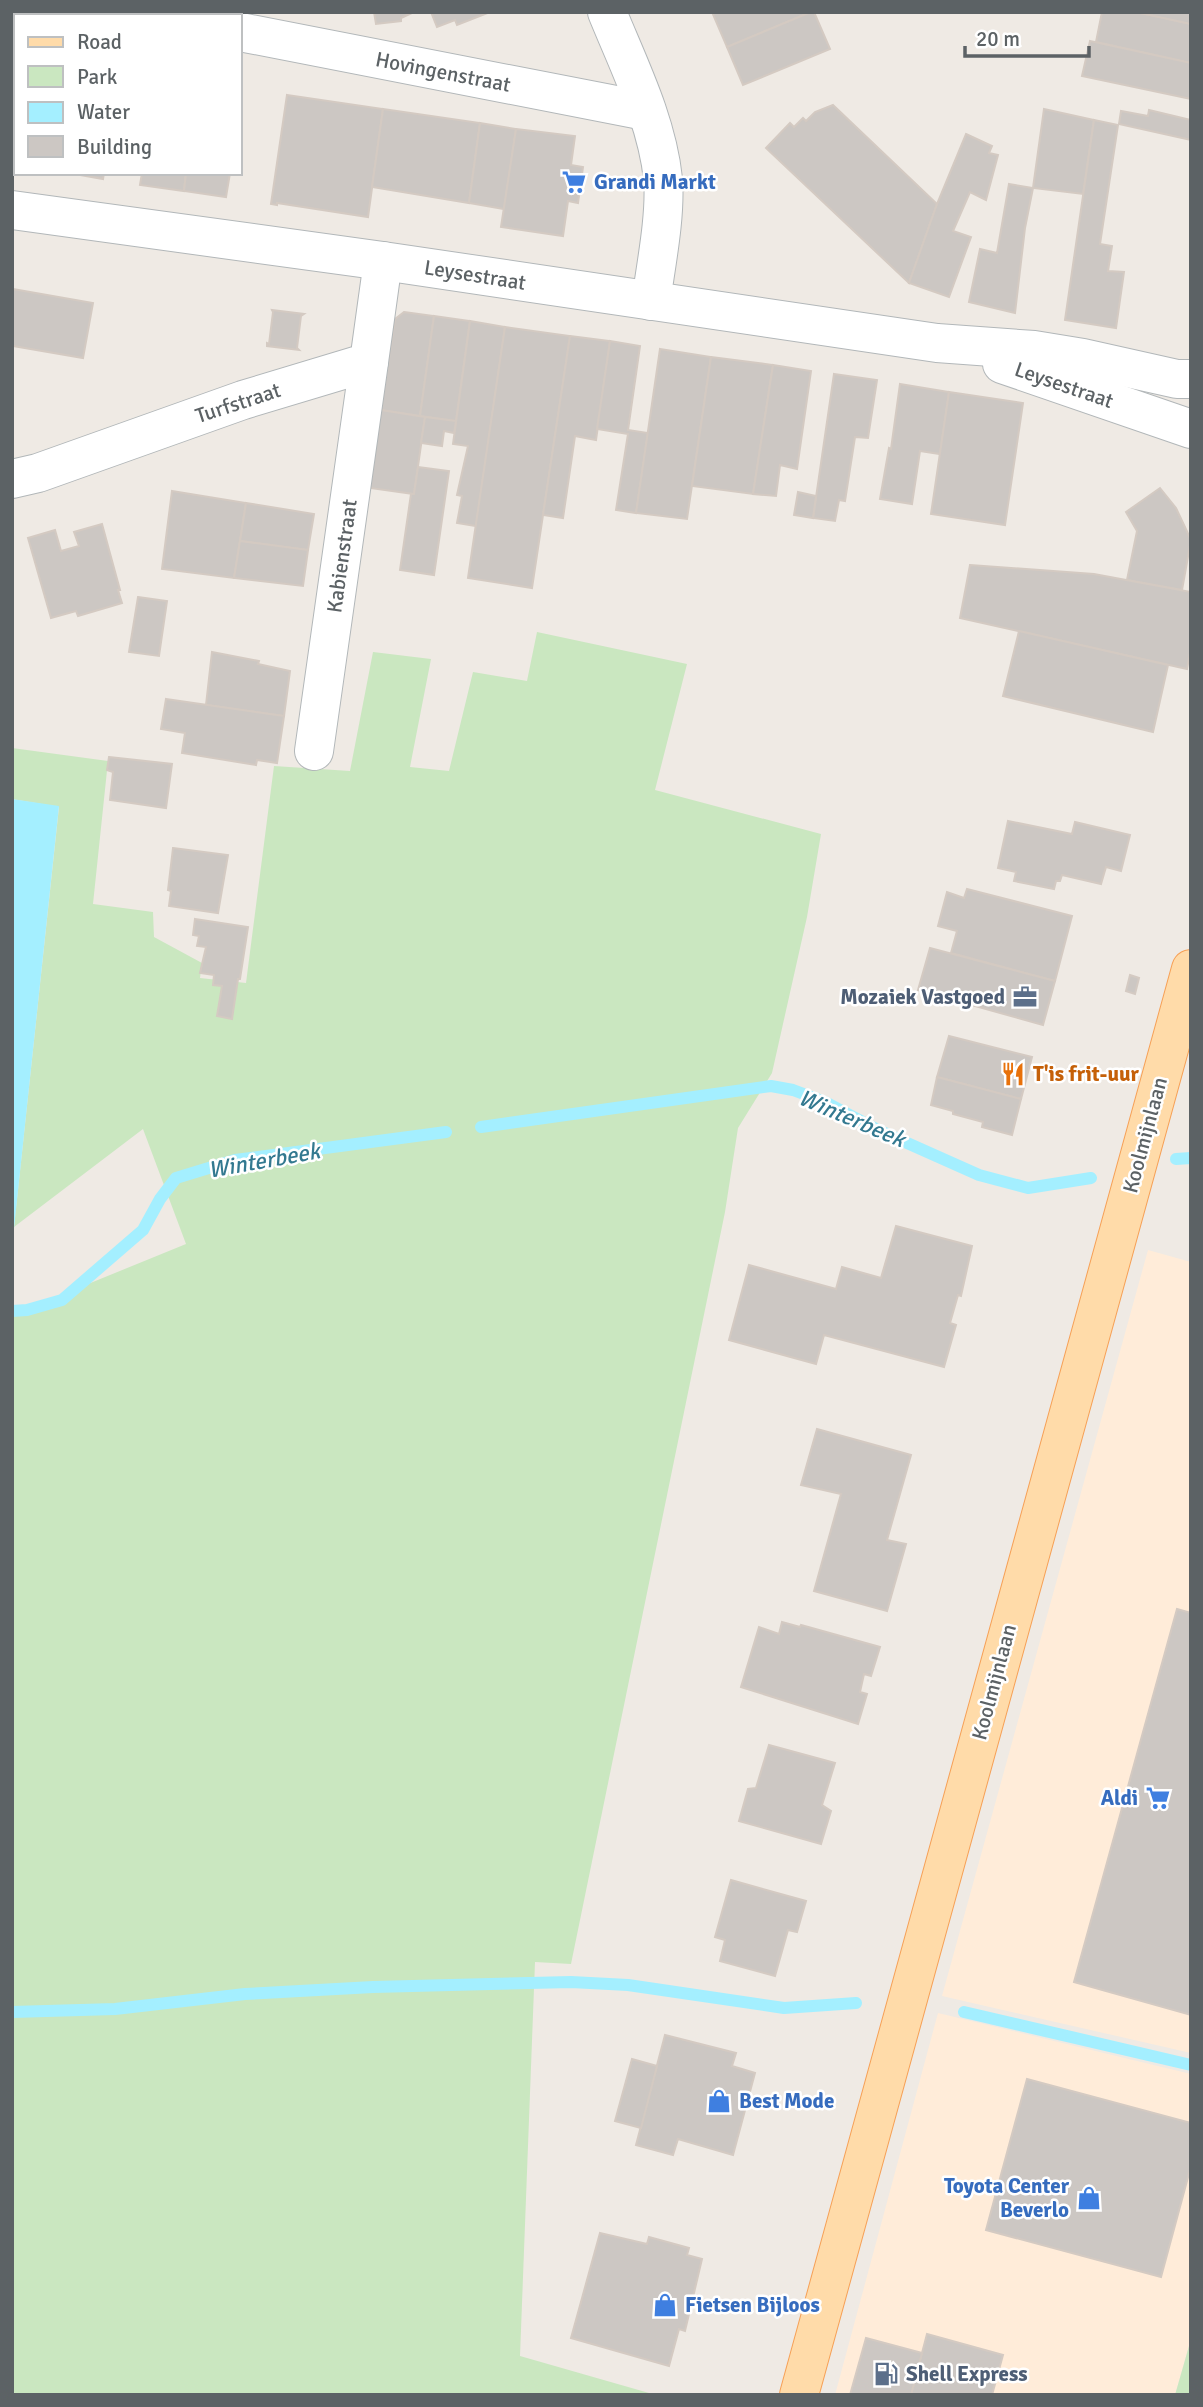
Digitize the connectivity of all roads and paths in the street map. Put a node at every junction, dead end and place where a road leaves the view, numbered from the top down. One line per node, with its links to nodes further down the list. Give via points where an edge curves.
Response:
1 (607, 12): 3 (street)
2 (242, 32): 3 (street, Hovingenstraat)
3 (646, 111): 6 (street, via 663,182)
4 (12, 210): 5 (street, Leysestraat)
5 (383, 261): 6 (street, Leysestraat); 8 (street)
6 (651, 301): 7 (street, Leysestraat)
7 (937, 343): 9 (street, Leysestraat, via 1034,350); 10 (street, Leysestraat)
8 (369, 362): 11 (street, Turfstraat); 12 (street, Kabienstraat)
9 (1191, 379)
10 (1191, 429)
11 (12, 479)
12 (314, 751)
13 (1191, 969): 14 (main road, Koolmijnlaan)
14 (799, 2395)

